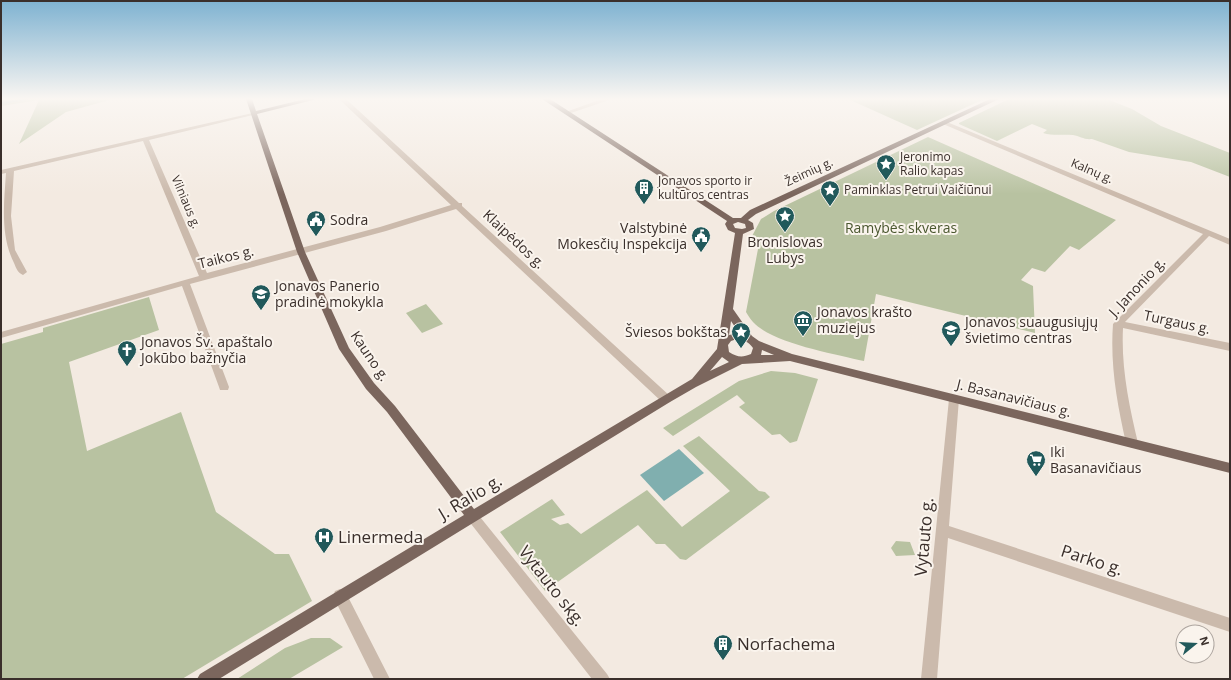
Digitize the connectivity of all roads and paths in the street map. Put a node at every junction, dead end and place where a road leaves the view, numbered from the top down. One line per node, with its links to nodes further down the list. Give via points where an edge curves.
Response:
1 (177, 131): 7 (street)
2 (260, 131): 16 (main road, Kauno g.)
3 (377, 131): 10 (street, Klaipėdos g.)
4 (593, 131): 12 (main road)
5 (927, 131): 11 (main road, Žeimių g., via 753,212)
6 (963, 131): 14 (street, Kalnų g.)
7 (145, 138): 8 (street); 18 (street, Vilniaus g.)
8 (10, 170): 9 (street); 17 (street, via 7,216 11,250)
9 (1, 172)
10 (458, 205): 16 (street, Taikos g.); 31 (street, Klaipėdos g.)
11 (744, 220): 12 (main road); 13 (main road, via 751,225 750,229)
12 (732, 221): 13 (main road, via 729,224 730,228)
13 (739, 232): 20 (main road)
14 (1208, 233): 15 (street, Kalnų g.); 21 (street, J. Janonio g.)
15 (1230, 242)
16 (301, 252): 18 (street, Taikos g.); 35 (main road, Kauno g., via 344,349)
17 (23, 272)
18 (204, 277): 19 (street, Taikos g.)
19 (185, 282): 22 (street, Taikos g.); 30 (street)
20 (728, 309): 23 (main road); 24 (main road)
21 (1118, 324): 25 (street, Turgaus g.); 33 (street, J. Janonio g., via 1116,343 1120,394)
22 (1, 335)
23 (752, 341): 24 (main road, via 737,336 727,339); 26 (main road, J. Basanavičiaus g.); 27 (main road, via 758,353)
24 (723, 346): 28 (main road, via 729,358); 29 (main road, J. Ralio g.)
25 (1230, 347)
26 (790, 358): 27 (main road, J. Basanavičiaus g.); 32 (main road, J. Basanavičiaus g.)
27 (752, 359): 28 (main road)
28 (740, 361): 29 (main road, J. Ralio g.)
29 (692, 384): 31 (main road, J. Ralio g.)
30 (224, 387)
31 (666, 399): 35 (main road, J. Ralio g.)
32 (954, 399): 33 (main road, J. Basanavičiaus g.); 36 (street, Vytauto g.)
33 (1132, 443): 34 (main road, J. Basanavičiaus g.)
34 (1230, 468)
35 (472, 516): 37 (main road, J. Ralio g.); 41 (street, Vytauto skg.)
36 (943, 530): 38 (street, Parko g.); 42 (street, Vytauto g.)
37 (340, 596): 39 (main road, J. Ralio g.); 40 (street)
38 (1230, 625)
39 (205, 679)
40 (382, 679)
41 (602, 679)
42 (929, 679)

